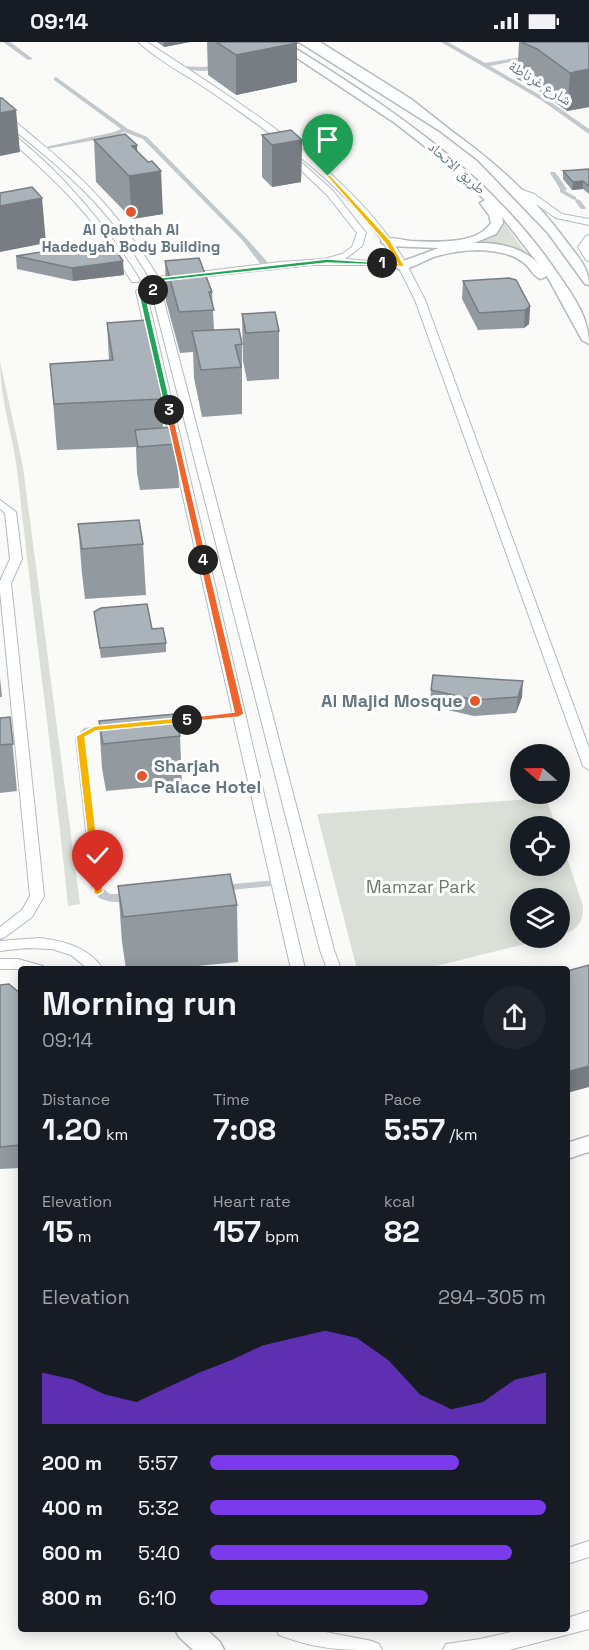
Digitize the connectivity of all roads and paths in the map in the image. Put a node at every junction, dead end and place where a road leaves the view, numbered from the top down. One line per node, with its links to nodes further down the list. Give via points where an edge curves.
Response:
1 (6, 42): 11 (street)
2 (130, 42): 34 (street, via 271,140 336,200 360,230 362,240 351,252)
3 (142, 42): 14 (street)
4 (278, 42): 10 (highway, طريق الاتحاد)
5 (304, 42): 20 (highway, طريق الاتحاد)
6 (314, 42): 20 (main road, via 416,106)
7 (444, 42): 13 (street, شارع غرناطة)
8 (537, 55): 13 (street)
9 (283, 56): 10 (highway)
10 (304, 58): 26 (highway, طريق الاتحاد, via 404,122)
11 (30, 59)
12 (226, 65): 15 (street)
13 (485, 65): 22 (street, شارع غرناطة)
14 (181, 68): 15 (street); 17 (street)
15 (210, 69): 17 (street)
16 (56, 79): 21 (street)
17 (197, 79): 32 (street, via 297,148 340,188)
18 (0, 115): 23 (street)
19 (0, 128): 25 (street)
20 (444, 129): 27 (highway, طريق الاتحاد)
21 (124, 130): 23 (street); 36 (street, via 145,138)
22 (589, 132)
23 (44, 149): 28 (street)
24 (553, 173): 29 (street, via 563,192)
25 (69, 187): 28 (street, via 86,197); 38 (street, via 110,237)
26 (483, 190): 32 (highway, via 484,199 497,219 485,235 431,245); 41 (highway, طريق الاتحاد)
27 (517, 191): 30 (street, via 537,198 560,216); 37 (highway, طريق الاتحاد)
28 (95, 197): 39 (street, via 124,232)
29 (584, 208)
30 (589, 222)
31 (589, 238): 33 (street, via 583,247)
32 (387, 242): 35 (street)
33 (589, 258)
34 (327, 261): 35 (street); 36 (street)
35 (402, 266): 41 (highway, via 444,251 500,250 529,261); 47 (street, via 432,332)
36 (268, 268): 39 (street)
37 (588, 277)
38 (135, 280): 39 (street); 40 (street, via 130,286)
39 (156, 283): 40 (street); 59 (street)
40 (141, 291): 44 (street)
41 (564, 291): 42 (highway, طريق الاتحاد)
42 (589, 340)
43 (0, 503): 51 (street, via 10,512 15,556 6,588 36,896 25,915)
44 (239, 714): 45 (street); 48 (street)
45 (150, 723)
46 (128, 725): 50 (street, via 87,730 80,740 97,889 109,898)
47 (589, 766)
48 (278, 883): 49 (street); 58 (street)
49 (209, 890)
50 (140, 896)
51 (0, 934)
52 (19, 944): 53 (street); 55 (street, via 23,954); 57 (street, via 61,946 78,953)
53 (0, 946)
54 (0, 964): 55 (street)
55 (18, 964): 56 (street)
56 (26, 966)
57 (93, 966)
58 (297, 966)
59 (333, 966)
60 (589, 1144): 61 (highway)
61 (570, 1150)
62 (589, 1549): 63 (street)
63 (570, 1555)
64 (589, 1620): 65 (street)
65 (570, 1626)
66 (191, 1632): 69 (highway)
67 (294, 1632): 70 (street)
68 (548, 1632): 71 (street, via 480,1648)
69 (211, 1650)
70 (372, 1650)
71 (453, 1650)

